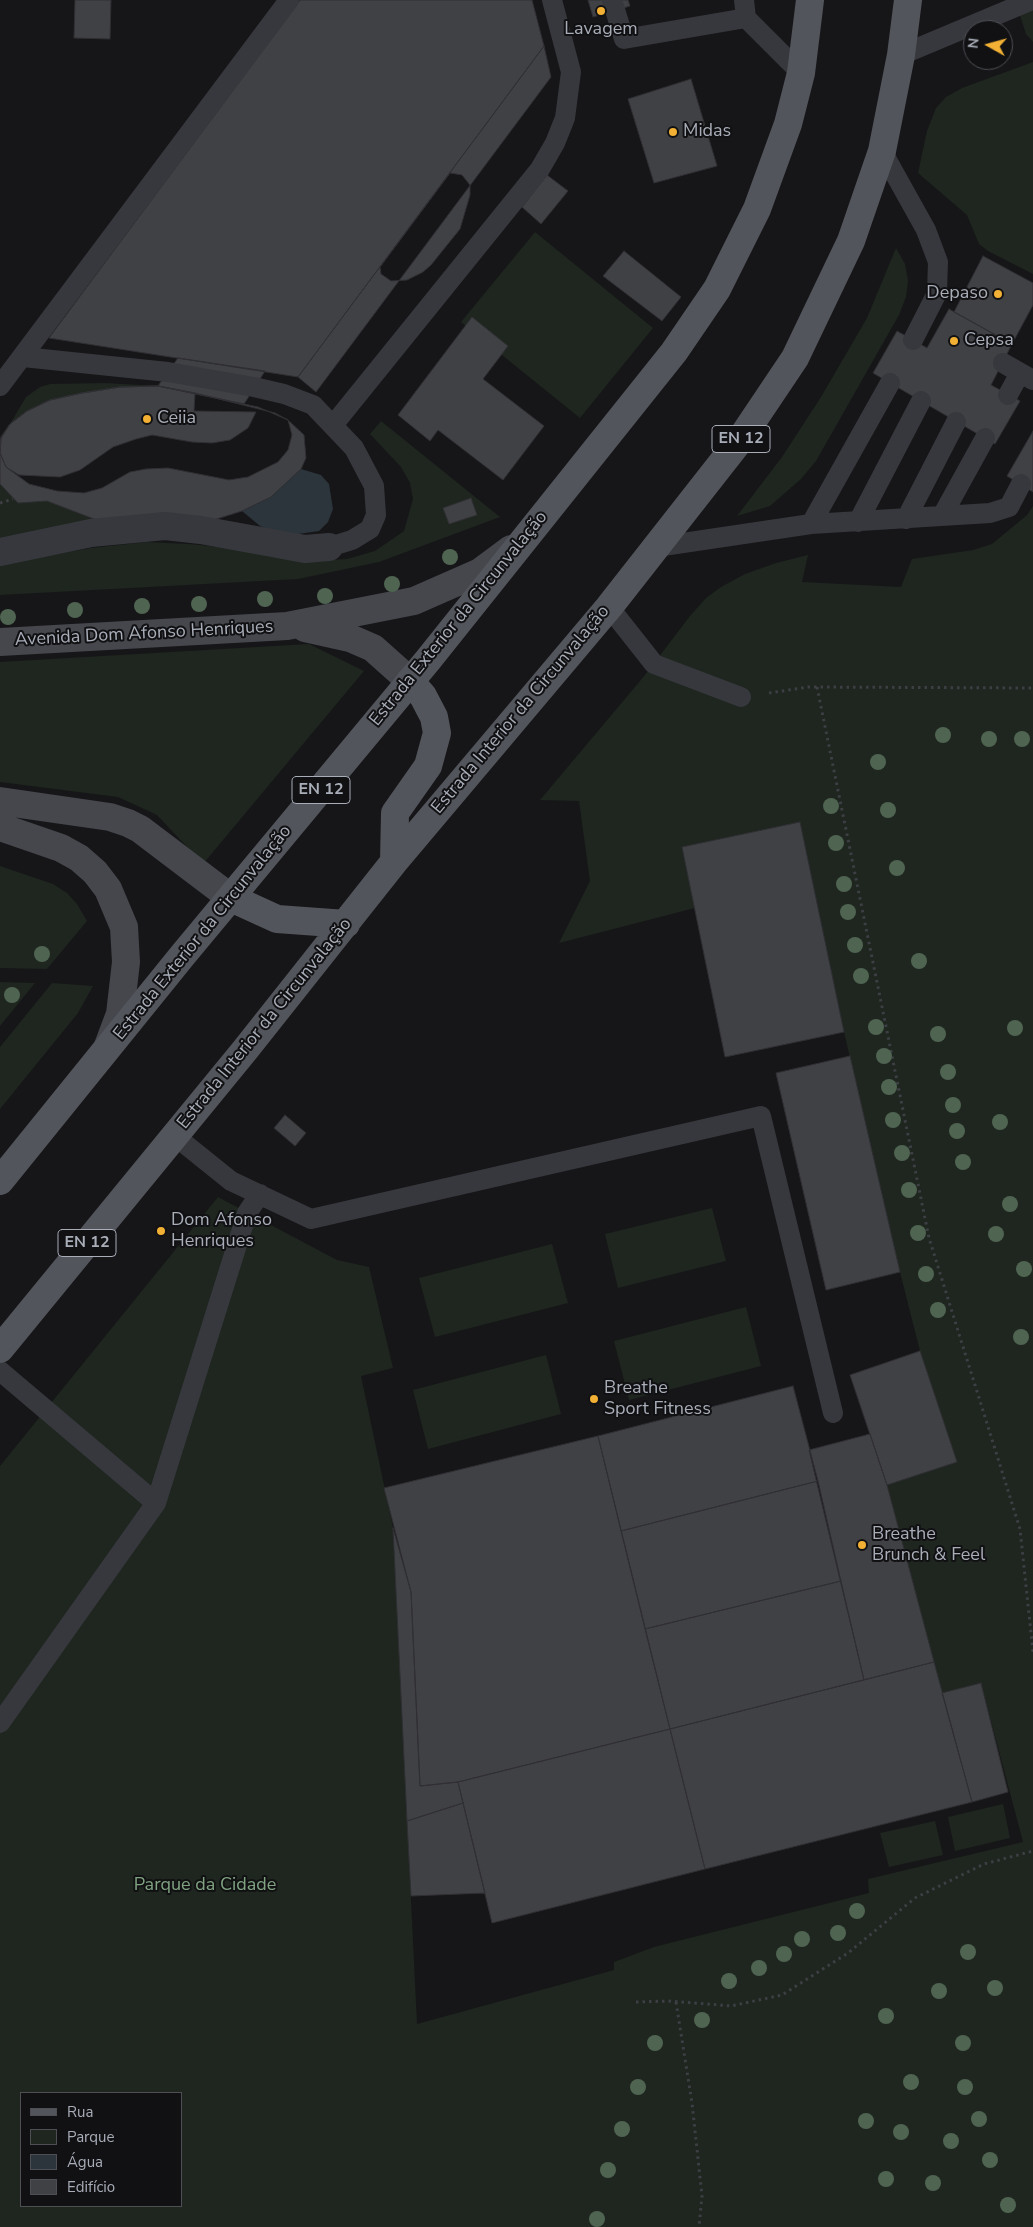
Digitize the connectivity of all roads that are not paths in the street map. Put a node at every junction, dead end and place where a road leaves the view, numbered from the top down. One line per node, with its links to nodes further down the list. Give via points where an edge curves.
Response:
1 (289, 0): 12 (lane)
2 (552, 0): 19 (lane, via 571,72 565,118 555,143 540,169)
3 (612, 0): 7 (lane, via 624,39)
4 (810, 0): 9 (main road, Estrada Exterior da Circunvalação / EN 12)
5 (908, 0): 8 (main road, Estrada Interior da Circunvalação / EN 12)
6 (1032, 0): 8 (lane)
7 (745, 9): 9 (lane)
8 (901, 55): 10 (main road, Estrada Interior da Circunvalação / EN 12)
9 (801, 73): 26 (main road, Estrada Exterior da Circunvalação / EN 12, via 788,124 757,209 717,289 674,352)
10 (882, 151): 11 (lane, via 926,230 938,262 931,324); 28 (main road, Estrada Interior da Circunvalação / EN 12, via 851,241 794,358 740,440)
11 (914, 340)
12 (23, 357): 15 (lane); 19 (lane, via 168,372 284,394 313,405)
13 (1019, 372): 16 (lane)
14 (890, 383): 25 (lane)
15 (0, 386)
16 (1008, 395)
17 (921, 401): 24 (lane)
18 (956, 422): 23 (lane)
19 (334, 424): 27 (lane, via 354,448 374,486 376,515 370,529 352,540)
20 (985, 438): 22 (lane)
21 (1021, 484): 22 (lane, via 1009,507 990,514)
22 (942, 516): 23 (lane)
23 (906, 519): 24 (lane)
24 (858, 522): 25 (lane)
25 (811, 524): 28 (lane)
26 (524, 540): 31 (main road, via 480,572 414,601); 33 (main road, Estrada Exterior da Circunvalação / EN 12)
27 (329, 547): 29 (street, via 305,549 165,526 90,533)
28 (656, 547): 30 (main road, Estrada Interior da Circunvalação / EN 12)
29 (0, 552)
30 (609, 607): 34 (lane, via 654,664); 37 (main road, Estrada Interior da Circunvalação / EN 12)
31 (287, 626): 32 (main road, Avenida Dom Afonso Henriques); 33 (main road, via 350,638 373,648)
32 (0, 642)
33 (410, 681): 37 (main road, via 434,717 437,733 428,766 395,813); 38 (main road, Estrada Exterior da Circunvalação / EN 12)
34 (741, 697)
35 (0, 801): 38 (main road, via 93,814 128,823)
36 (0, 826): 40 (main road, via 61,848 78,858 95,872 108,890 124,926 126,962 120,1014)
37 (394, 862): 39 (main road, Estrada Interior da Circunvalação / EN 12)
38 (231, 898): 39 (main road, via 277,919); 40 (main road, Estrada Exterior da Circunvalação / EN 12)
39 (346, 924): 41 (main road, Estrada Interior da Circunvalação / EN 12)
40 (107, 1049): 42 (main road, Estrada Exterior da Circunvalação / EN 12)
41 (175, 1136): 43 (lane, via 232,1180); 44 (main road, Estrada Interior da Circunvalação / EN 12)
42 (0, 1181)
43 (260, 1194): 46 (lane, via 311,1219 761,1116); 47 (lane, via 247,1213)
44 (0, 1349)
45 (0, 1371): 47 (lane)
46 (833, 1413)
47 (156, 1503): 48 (lane)
48 (0, 1723)

